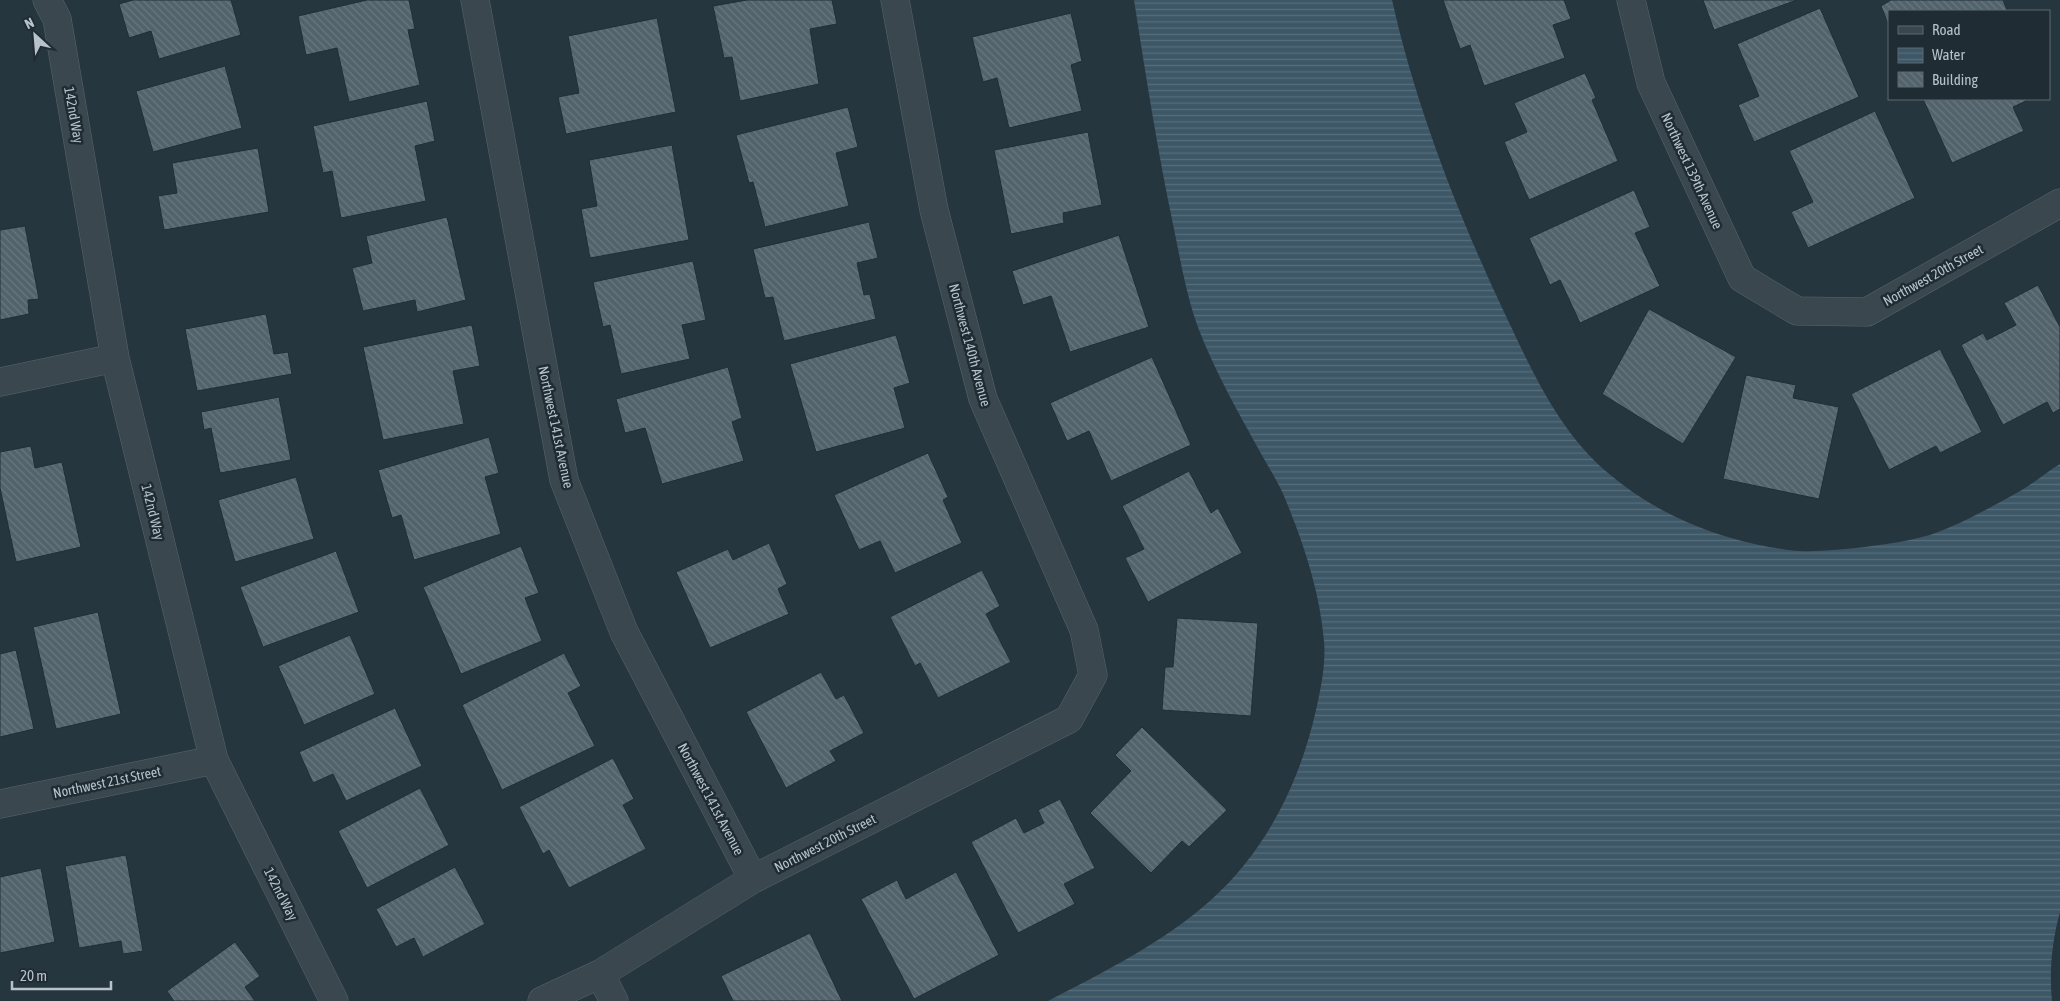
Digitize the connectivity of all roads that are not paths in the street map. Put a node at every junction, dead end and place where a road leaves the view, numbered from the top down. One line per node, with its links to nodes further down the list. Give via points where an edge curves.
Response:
1 (47, 0): 7 (street, 142nd Way, via 57,18)
2 (475, 0): 12 (street, Northwest 141st Avenue, via 564,480 624,632)
3 (895, 0): 9 (street, Northwest 140th Avenue, via 934,210 983,399 1084,630)
4 (1632, 0): 6 (street, Northwest 139th Avenue, via 1651,83 1742,278)
5 (2060, 203): 6 (street, Northwest 20th Street, via 1867,312)
6 (1797, 311)
7 (115, 358): 8 (street); 10 (street, 142nd Way)
8 (0, 382)
9 (1094, 675): 12 (street, Northwest 20th Street, via 1068,719)
10 (214, 760): 11 (street, Northwest 21st Street); 14 (street, 142nd Way)
11 (0, 804)
12 (753, 879): 13 (street, Northwest 20th Street)
13 (600, 974): 15 (street, Northwest 20th Street); 16 (street)
14 (334, 1001)
15 (542, 1001)
16 (614, 1001)

